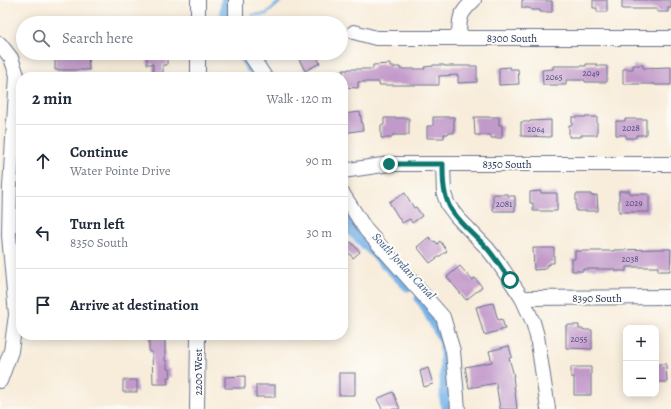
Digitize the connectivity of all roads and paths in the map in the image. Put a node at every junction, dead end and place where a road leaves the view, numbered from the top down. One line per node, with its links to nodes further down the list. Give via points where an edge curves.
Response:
1 (198, 0): 4 (street)
2 (236, 0): 5 (street)
3 (474, 0): 7 (street, via 461,15)
4 (198, 16)
5 (236, 16)
6 (354, 32): 7 (street, 8300 South, via 376,38)
7 (459, 38): 8 (street, 8300 South)
8 (671, 38)
9 (0, 44): 12 (street, via 11,58)
10 (198, 60): 13 (street)
11 (254, 60): 14 (street)
12 (16, 72)
13 (198, 72)
14 (262, 72)
15 (16, 84): 19 (street)
16 (443, 164): 17 (street, 8350 South); 18 (street, 8350 South, via 389,164); 22 (street, via 444,194 448,205 487,248)
17 (671, 164)
18 (348, 169)
19 (5, 187): 24 (street, via 16,315)
20 (348, 202): 27 (street, via 366,230 443,317 453,351)
21 (671, 297): 22 (street, 8390 South)
22 (522, 298): 28 (street, via 538,336)
23 (198, 340): 26 (street, 2200 West)
24 (6, 351): 25 (street, via 4,373)
25 (0, 381)
26 (198, 409)
27 (458, 409)
28 (548, 409)

